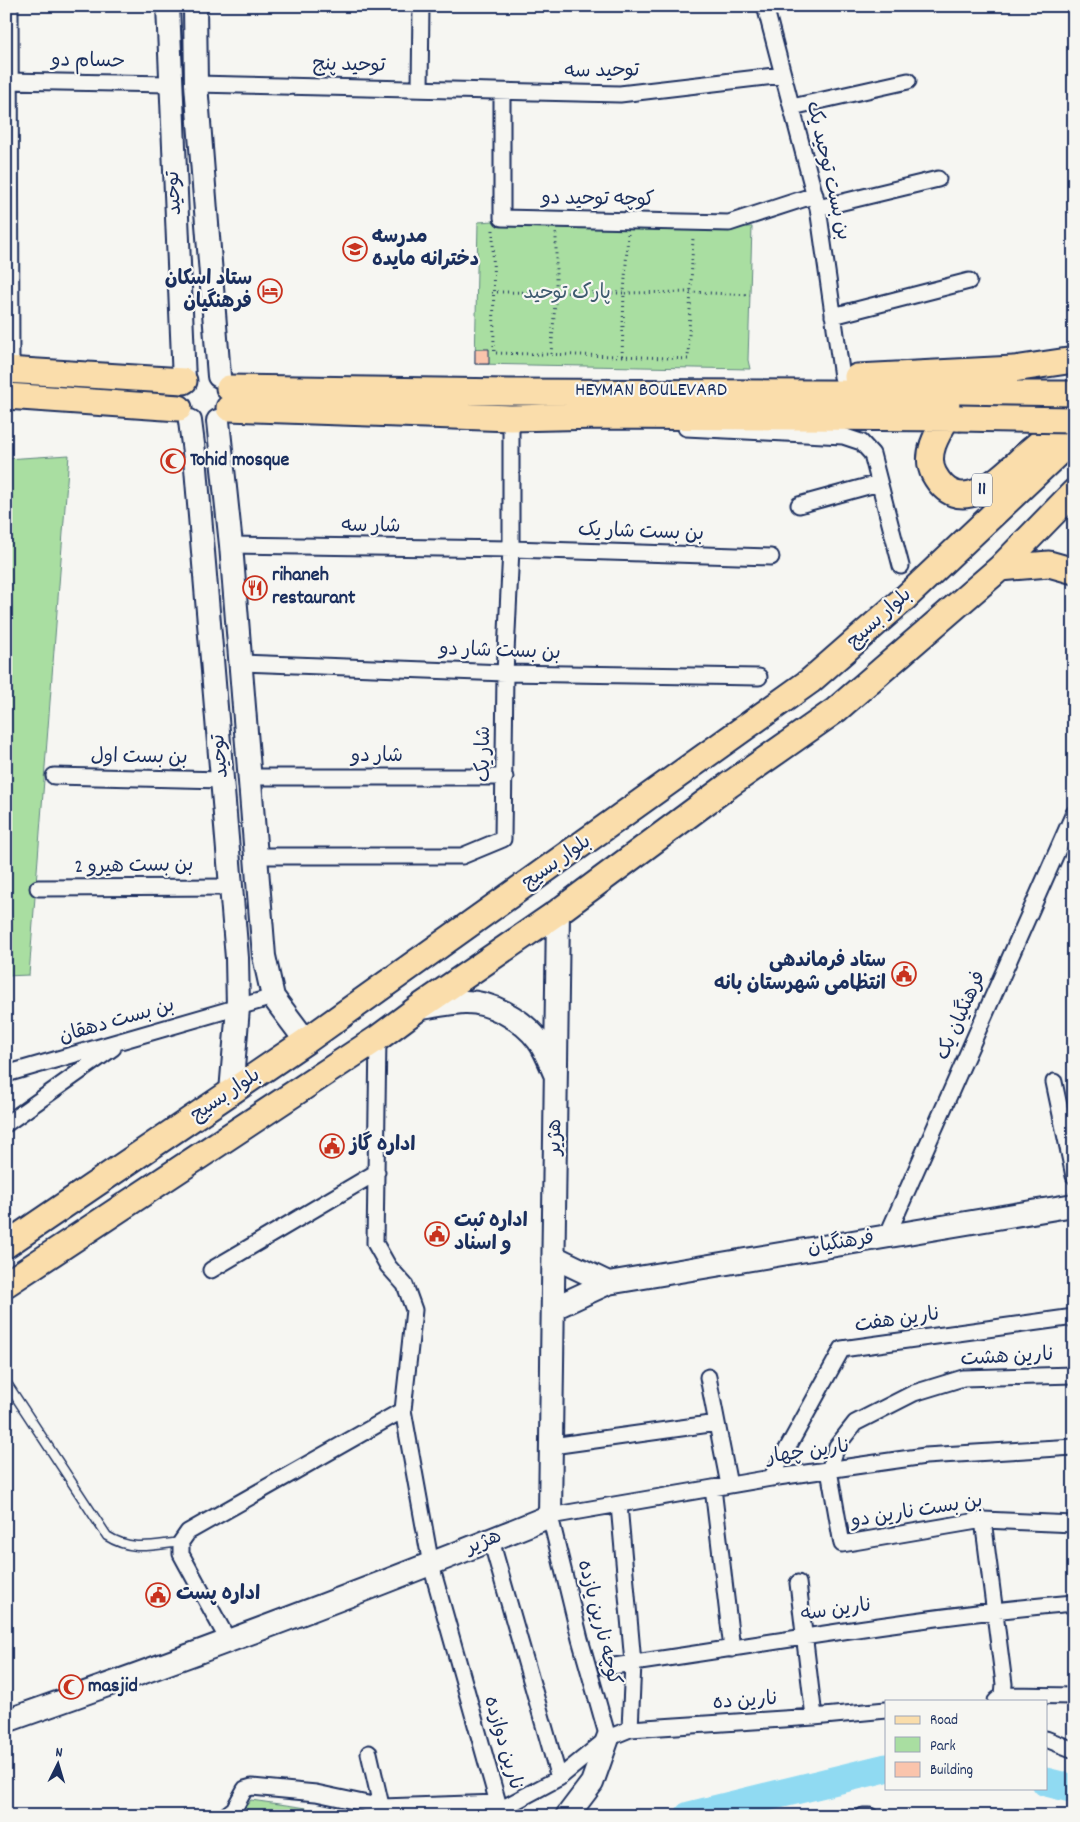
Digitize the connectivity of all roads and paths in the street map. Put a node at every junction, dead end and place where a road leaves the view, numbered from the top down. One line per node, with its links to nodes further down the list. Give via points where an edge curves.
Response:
1 (10, 6): 7 (street)
2 (168, 6): 9 (street, توحید)
3 (195, 6): 10 (street, توحید)
4 (421, 6): 11 (street)
5 (765, 6): 6 (street, بن بست توحید یک)
6 (783, 75): 12 (street, توحید سه, via 620,94); 13 (street, بن بست توحید یک)
7 (8, 81): 9 (street, حسام دو); 16 (street)
8 (908, 81): 13 (street)
9 (169, 84): 10 (street); 33 (street, توحید)
10 (196, 84): 11 (street, توحید پنج); 37 (street, توحید)
11 (420, 88): 12 (street, توحید سه)
12 (502, 92): 15 (street, کوچه توحید دو, via 502,218 729,223)
13 (792, 107): 15 (street, بن بست توحید یک)
14 (938, 179): 15 (street)
15 (817, 202): 27 (street, بن بست توحید یک)
16 (8, 209): 31 (street)
17 (494, 222): 23 (path)
18 (629, 225): 25 (path)
19 (556, 229): 22 (path)
20 (693, 232): 24 (path)
21 (969, 281): 27 (street)
22 (556, 291): 23 (path); 25 (path); 28 (path)
23 (492, 292): 28 (path, via 494,353)
24 (691, 292): 25 (path); 26 (path); 29 (path, via 688,359)
25 (624, 293): 29 (path)
26 (750, 295)
27 (833, 316): 32 (street, بن بست توحید یک)
28 (551, 354): 29 (path)
29 (622, 356)
30 (1074, 360): 32 (main road, via 1014,369)
31 (8, 370): 33 (main road); 36 (street)
32 (842, 377): 34 (main road, via 782,380)
33 (184, 380): 37 (street, via 197,372 205,372); 38 (street, via 178,390)
34 (742, 391): 35 (main road, HEYMAN BOULEVARD); 37 (main road, HEYMAN BOULEVARD)
35 (1074, 394)
36 (8, 396): 38 (main road)
37 (224, 398): 38 (street, via 204,425); 41 (main road, HEYMAN BOULEVARD); 45 (street, توحید)
38 (184, 414): 46 (street, توحید)
39 (1074, 415): 42 (main road, 11, via 998,480 974,494 953,493 939,483 930,467 938,432)
40 (600, 416): 41 (main road, HEYMAN BOULEVARD); 42 (main road, HEYMAN BOULEVARD); 47 (street, via 676,427 843,436 861,442 872,454)
41 (511, 418): 51 (street, شار یک)
42 (953, 418): 43 (main road, HEYMAN BOULEVARD, bridge)
43 (1074, 420)
44 (1074, 438): 59 (main road, بلوار بسیج, via 906,597 810,681)
45 (221, 466): 46 (street); 50 (street, توحید)
46 (196, 468): 63 (street, توحید)
47 (880, 483): 49 (street); 53 (street)
48 (1074, 492): 54 (main road, بلوار بسیج)
49 (799, 505)
50 (231, 545): 51 (street, شار سه); 56 (street, توحید)
51 (510, 549): 52 (street, بن بست شار یک); 57 (street, شار یک)
52 (771, 558)
53 (901, 566)
54 (1000, 568): 55 (main road, via 1049,564); 64 (main road, بلوار بسیج, via 836,710)
55 (1074, 571)
56 (240, 663): 57 (street, بن بست شار دو); 62 (street, توحید)
57 (505, 673): 58 (street, بن بست شار دو); 61 (street, شار یک)
58 (759, 677)
59 (708, 755): 64 (main road); 75 (main road, بلوار بسیج)
60 (54, 776): 63 (street, بن بست اول)
61 (505, 776): 62 (street, شار دو); 66 (street, شار یک, via 503,839 462,856)
62 (250, 777): 66 (street, توحید)
63 (223, 780): 67 (street, توحید)
64 (729, 785): 69 (main road, بلوار بسیج)
65 (1072, 821): 84 (street, فرهنگیان یک)
66 (256, 856): 70 (street, توحید, via 264,956)
67 (232, 886): 68 (street, بن بست هیرو 2); 71 (street, توحید)
68 (38, 888)
69 (558, 912): 72 (main road, بلوار بسیج); 77 (street, هژیر)
70 (273, 997): 71 (street, بن بست دهقان); 75 (street, توحید)
71 (238, 1008): 74 (street, بن بست دهقان); 79 (street, توحید)
72 (418, 1009): 73 (main road, بلوار بسیج); 77 (street, هژیر, via 465,1002 486,1005 501,1012 538,1040)
73 (378, 1038): 81 (street, نارین دوازده); 89 (main road, بلوار بسیج)
74 (123, 1041): 76 (street, بن بست دهقان); 80 (street)
75 (306, 1041): 79 (main road, بلوار بسیج)
76 (6, 1074)
77 (557, 1077): 86 (street, هژیر)
78 (1054, 1082): 82 (street)
79 (231, 1092): 85 (main road, بلوار بسیج)
80 (6, 1124)
81 (378, 1172): 87 (street); 95 (street, نارین دوازده, via 374,1243 405,1286 414,1310)
82 (1074, 1176)
83 (1074, 1205): 84 (street, فرهنگیان)
84 (887, 1236): 88 (street, فرهنگیان)
85 (6, 1244)
86 (554, 1257): 88 (street); 90 (street, هژیر)
87 (211, 1270)
88 (608, 1283): 90 (street, فرهنگیان)
89 (6, 1284)
90 (554, 1308): 97 (street, هژیر)
91 (1074, 1317): 100 (street, نارین هفت, via 842,1349)
92 (1074, 1375): 99 (street, نارین هشت, via 963,1378 914,1393 854,1422 837,1446)
93 (708, 1377): 96 (street)
94 (6, 1382): 108 (lane, via 107,1536 118,1543 136,1547)
95 (403, 1410): 108 (street, via 188,1532); 109 (street, نارین دوازده)
96 (717, 1423): 97 (street); 101 (street)
97 (552, 1446): 104 (street, هژیر)
98 (1074, 1447): 99 (street, نارین چهار, via 925,1456)
99 (829, 1470): 100 (street, نارین چهار); 105 (street, بن بست نارین دو, via 842,1544)
100 (771, 1478): 101 (street, نارین چهار)
101 (729, 1485): 102 (street, نارین چهار)
102 (714, 1488): 103 (street, نارین چهار); 115 (street)
103 (619, 1505): 104 (street, نارین چهار); 116 (street)
104 (550, 1516): 107 (street, هژیر); 124 (street, کوچه نارین یازده)
105 (983, 1520): 106 (street, بن بست نارین دو); 112 (street)
106 (1074, 1524)
107 (491, 1540): 109 (street, هژیر); 128 (street)
108 (182, 1542): 114 (street, via 181,1554)
109 (432, 1565): 114 (street, هژیر); 129 (street, نارین دوازده)
110 (798, 1583): 113 (street)
111 (1074, 1603): 112 (street, نارین سه)
112 (993, 1610): 113 (street, نارین سه); 119 (street, via 1004,1684)
113 (805, 1635): 115 (street, نارین سه); 121 (street)
114 (230, 1642): 122 (street, هژیر)
115 (732, 1649): 116 (street, نارین سه)
116 (633, 1663): 117 (street, نارین سه); 123 (street)
117 (606, 1667)
118 (1074, 1696): 119 (street)
119 (999, 1698)
120 (885, 1710): 121 (street, نارین ده)
121 (814, 1717): 123 (street, نارین ده)
122 (6, 1721)
123 (630, 1729): 124 (street, نارین ده)
124 (608, 1738): 128 (street, نارین دوازده); 132 (street, via 592,1783)
125 (1048, 1740): 126 (street)
126 (1074, 1750)
127 (369, 1753): 130 (street)
128 (559, 1778): 129 (street, نارین دوازده)
129 (498, 1809): 130 (street)
130 (383, 1811): 131 (street, via 316,1793 252,1787 245,1789)
131 (225, 1816)
132 (568, 1816)
133 (863, 1816): 134 (street)
134 (870, 1816)

